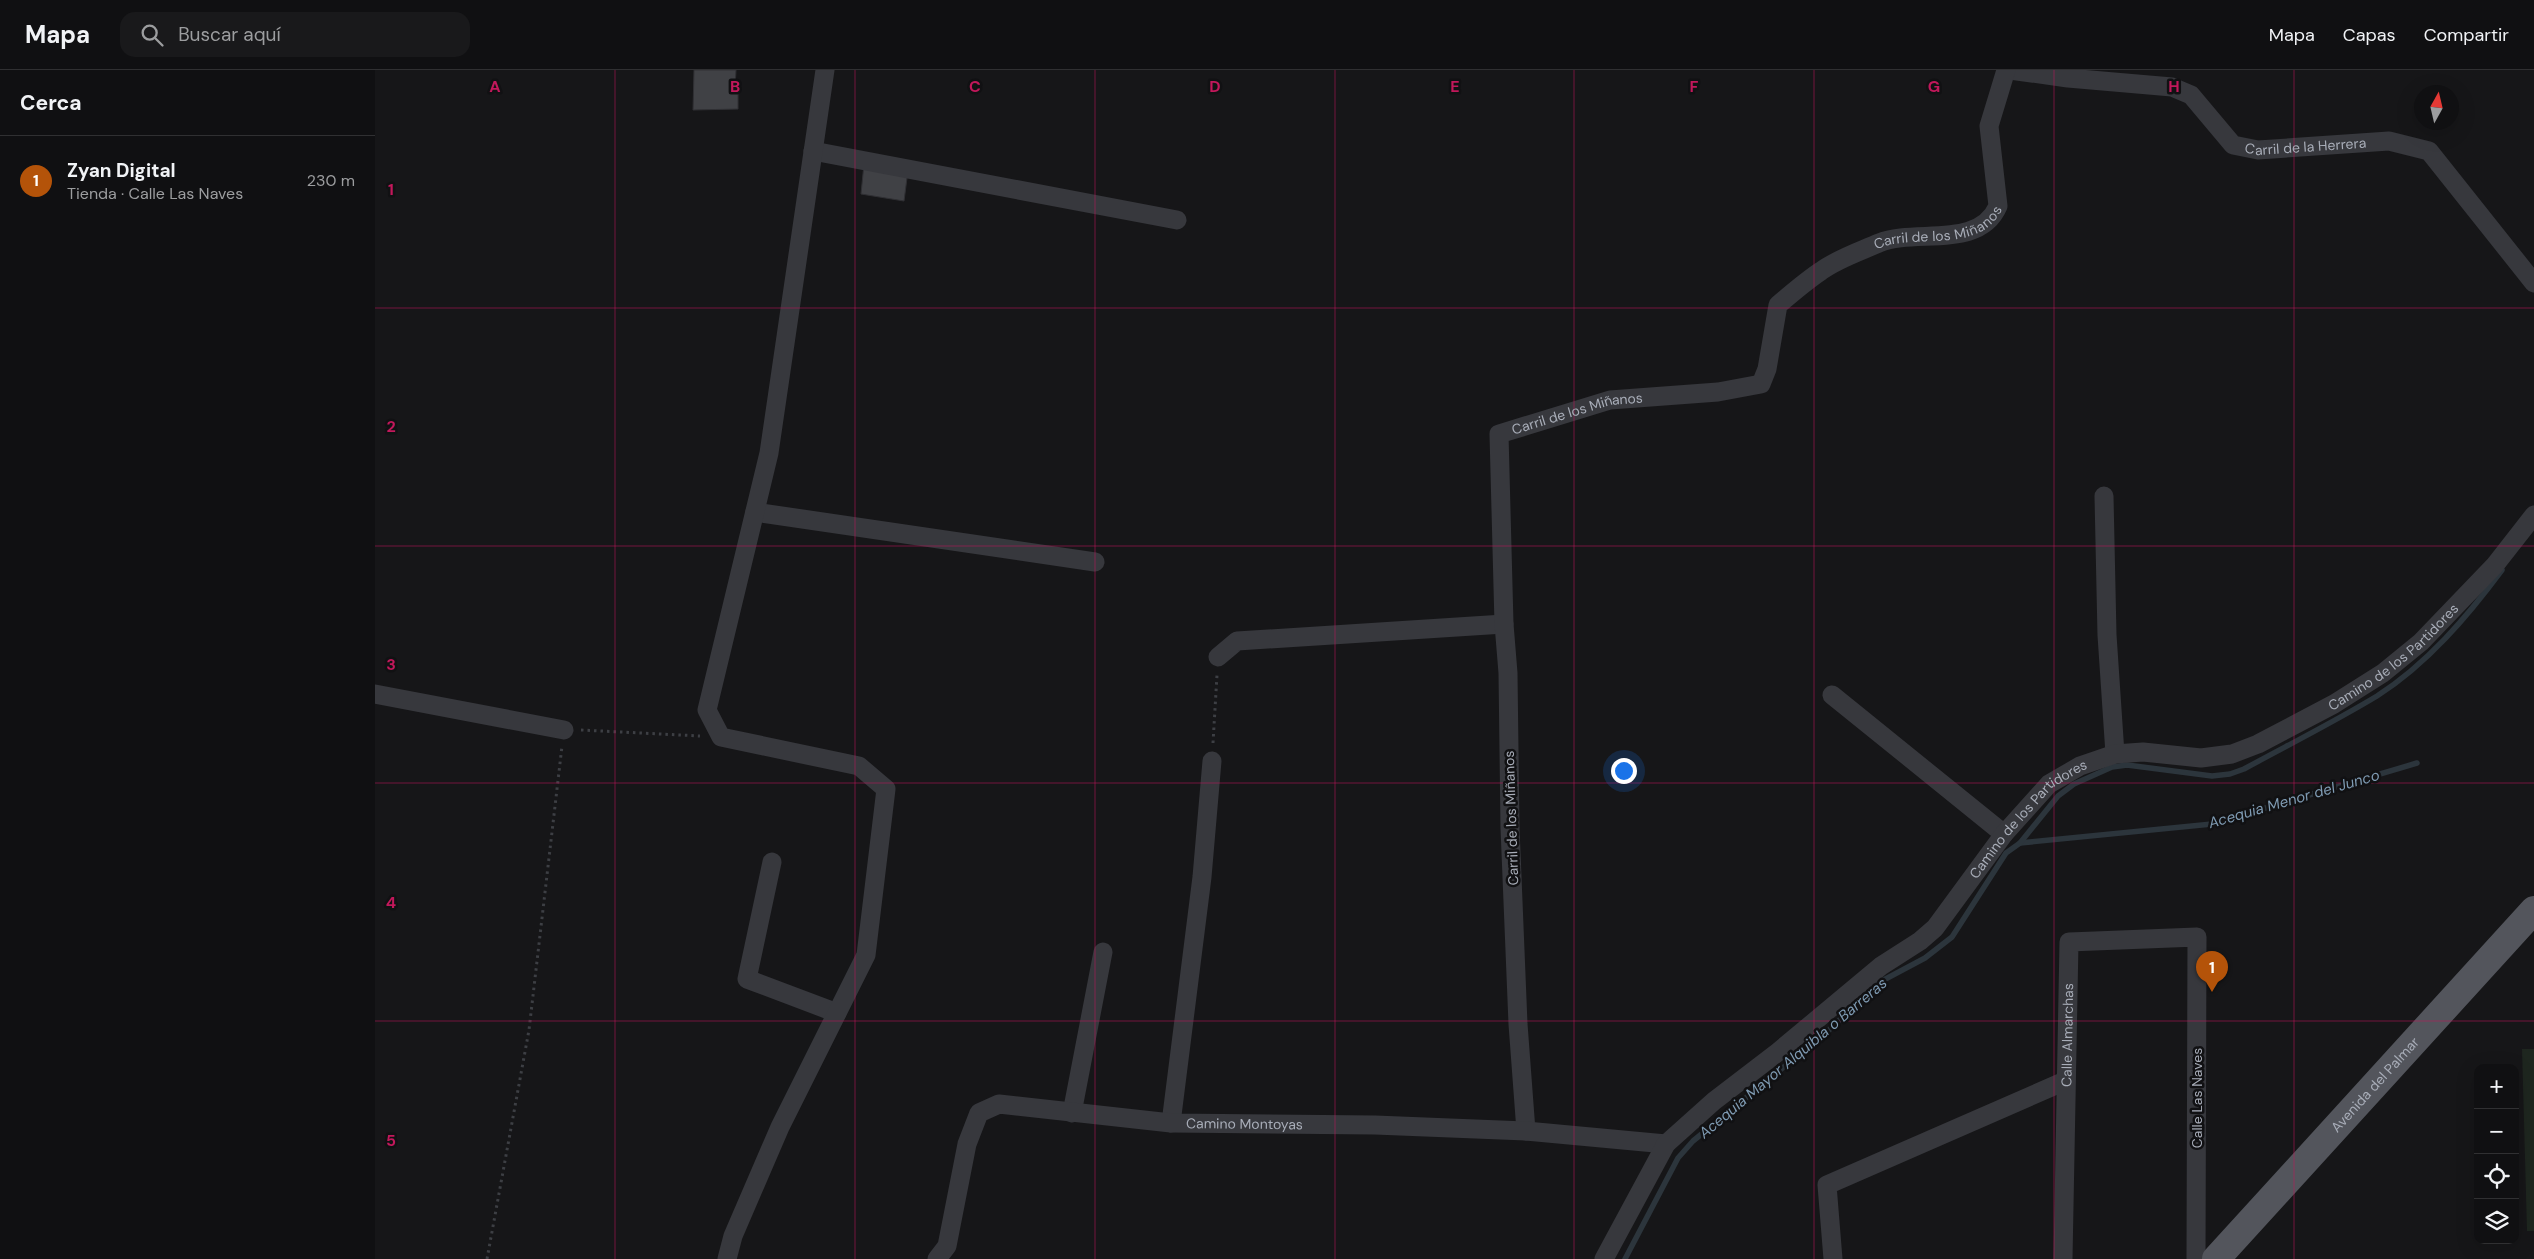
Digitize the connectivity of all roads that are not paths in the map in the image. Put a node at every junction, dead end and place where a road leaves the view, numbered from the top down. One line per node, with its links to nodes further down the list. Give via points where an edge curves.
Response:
1 (825, 70): 4 (street)
2 (2005, 70): 11 (street, Carril de los Miñanos, via 1989,126 1998,206 1994,216 1982,227 1965,233 1882,242 1822,270 1778,304 1767,369 1761,384 1718,392 1611,400 1499,434)
3 (2010, 70): 6 (street, Carril de la Herrera, via 2172,87 2191,95 2233,144 2258,150 2389,141 2429,151)
4 (813, 151): 5 (street); 8 (street, via 769,453)
5 (1177, 220)
6 (2534, 284)
7 (2104, 496): 16 (street, via 2107,635)
8 (755, 512): 10 (street); 23 (street, via 707,710 721,737 859,766 887,789 866,956)
9 (2534, 515): 16 (street, Camino de los Partidores, via 2495,565 2421,642 2334,704 2233,754 2201,758 2143,752)
10 (1095, 562)
11 (1504, 624): 12 (street, via 1237,641); 27 (street, Carril de los Miñanos, via 1518,1024)
12 (1218, 657)
13 (375, 694): 15 (street)
14 (1832, 695): 18 (street)
15 (564, 730)
16 (2115, 754): 18 (street, Camino de los Partidores, via 2080,766 2049,784)
17 (1213, 761): 26 (street)
18 (2004, 834): 28 (street, Camino de los Partidores, via 1935,928 1881,966)
19 (772, 862): 23 (street, via 747,979)
20 (2534, 910): 35 (main road, Avenida del Palmar)
21 (2197, 937): 24 (street, Calle Almarchas, via 2069,942); 34 (street, Calle Las Naves)
22 (1103, 952): 25 (street)
23 (837, 1013): 29 (street, via 780,1127 733,1236)
24 (2065, 1081): 32 (street, via 1827,1185); 33 (street, Calle Almarchas)
25 (1072, 1113): 26 (street, Camino Montoyas); 30 (street, Camino Montoyas, via 999,1104 979,1113 967,1144 947,1246)
26 (1171, 1123): 27 (street, Camino Montoyas, via 1375,1125)
27 (1526, 1131): 28 (street, Camino Montoyas)
28 (1666, 1144): 31 (street, Camino de los Partidores)
29 (727, 1259)
30 (937, 1259)
31 (1604, 1259)
32 (1833, 1259)
33 (2063, 1259)
34 (2196, 1259)
35 (2216, 1259)

